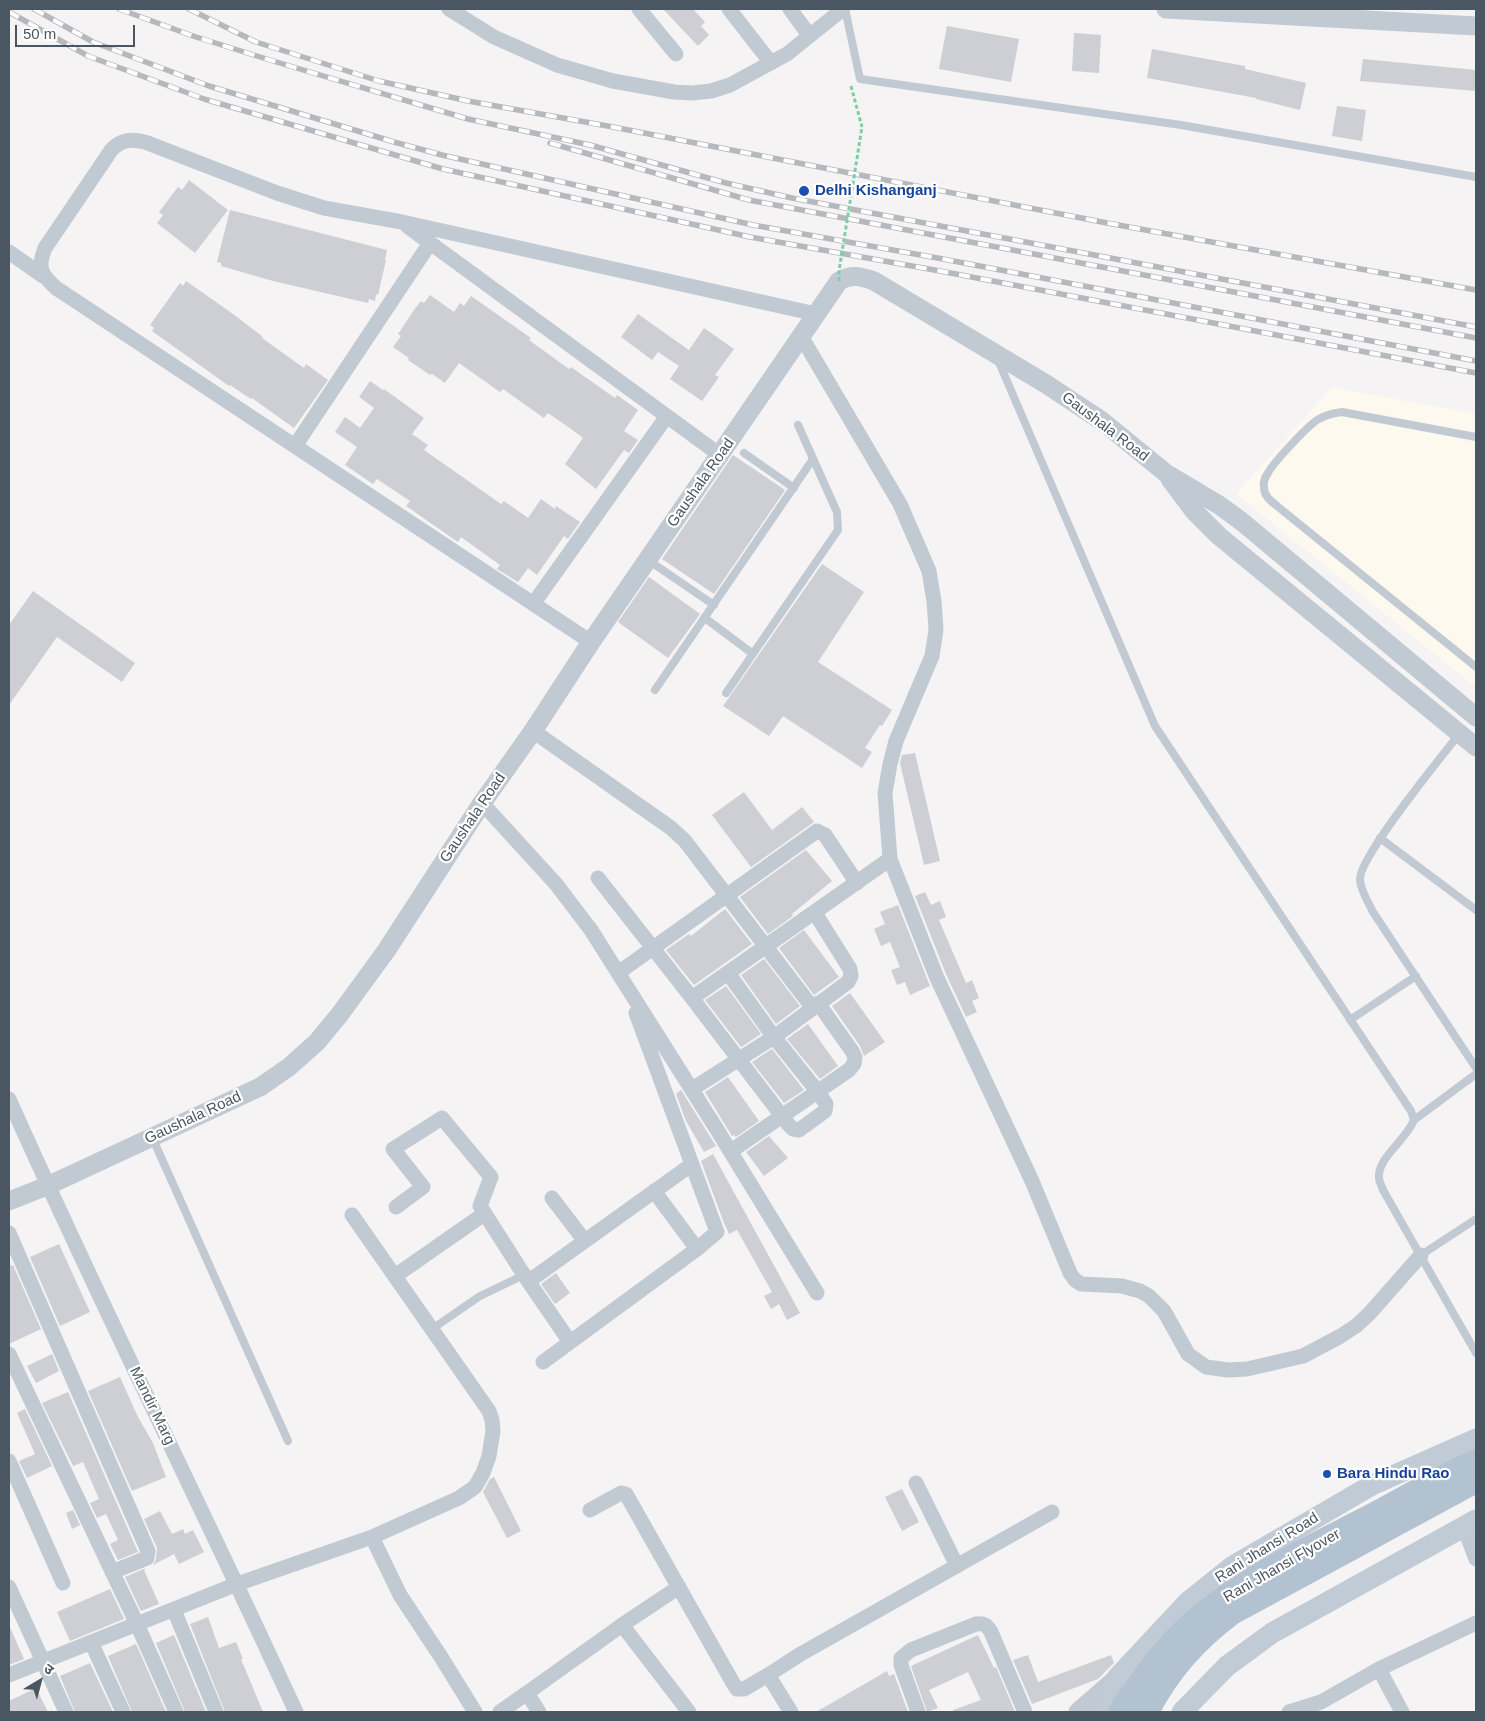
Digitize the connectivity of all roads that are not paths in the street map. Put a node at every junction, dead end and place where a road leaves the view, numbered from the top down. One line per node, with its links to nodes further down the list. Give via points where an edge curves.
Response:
1 (449, 9): 10 (street, via 494,37 557,65 612,81 674,92 711,91 730,85)
2 (639, 9): 9 (street)
3 (729, 9): 10 (street)
4 (790, 9): 8 (street)
5 (844, 9): 8 (street); 11 (lane, via 860,79 1181,125)
6 (1166, 9): 7 (street)
7 (1476, 26)
8 (809, 35): 10 (street)
9 (676, 54)
10 (771, 63)
11 (1476, 177)
12 (402, 222): 13 (street); 15 (street, via 324,208 132,139 120,141 112,148 45,248 40,259); 16 (street)
13 (430, 243): 19 (street); 22 (street)
14 (9, 252): 15 (street)
15 (43, 276): 22 (street, via 56,288)
16 (816, 314): 17 (street, Gaushala Road); 18 (street, Gaushala Road, via 839,280 860,276 874,281)
17 (801, 336): 24 (street, Gaushala Road); 43 (street, via 900,504 929,571 936,630 932,656 896,741 890,764 885,793)
18 (995, 352): 26 (street, Gaushala Road, via 1102,421); 57 (lane, via 1155,726)
19 (667, 416): 24 (street); 29 (street)
20 (798, 425): 25 (lane)
21 (1476, 437): 34 (lane, via 1342,412 1329,414 1308,427 1268,472 1263,489 1267,498)
22 (294, 446): 29 (street)
23 (744, 453): 27 (lane)
24 (720, 456): 28 (street, Gaushala Road)
25 (814, 459): 27 (lane); 33 (lane, via 837,512 838,530)
26 (1167, 474): 37 (street, Gaushala Road, via 1241,521); 39 (street, via 1194,511 1219,536)
27 (794, 488): 30 (lane)
28 (648, 560): 30 (lane); 32 (street, Gaushala Road)
29 (533, 604): 32 (street)
30 (714, 605): 31 (lane)
31 (705, 618): 33 (lane); 35 (lane)
32 (590, 642): 38 (street, Gaushala Road)
33 (753, 654): 36 (lane)
34 (1476, 667)
35 (655, 690)
36 (726, 693)
37 (1476, 717)
38 (533, 731): 41 (street, Gaushala Road); 46 (street, via 671,828 696,853)
39 (1460, 733): 40 (street); 42 (lane)
40 (1476, 746)
41 (482, 804): 51 (street, via 571,902); 67 (street, Gaushala Road, via 386,951 317,1042 260,1087)
42 (1380, 838): 47 (lane); 53 (lane, via 1364,864 1360,878 1373,912)
43 (890, 859): 45 (street); 81 (street, via 937,978 1075,1280 1089,1285 1122,1286 1140,1291 1164,1311 1188,1354 1206,1366 1237,1370 1303,1356 1339,1337 1368,1314)
44 (598, 878): 50 (street)
45 (856, 883): 46 (street, via 825,835 817,831); 48 (street)
46 (727, 894): 49 (street); 50 (street)
47 (1476, 910)
48 (815, 913): 49 (street); 56 (street, via 850,969 851,976 848,982)
49 (766, 945): 52 (street); 56 (street)
50 (653, 947): 51 (street); 55 (street)
51 (618, 973): 54 (street)
52 (728, 973): 55 (street); 58 (street)
53 (1416, 976): 57 (lane); 60 (lane)
54 (627, 988): 62 (street); 69 (street)
55 (692, 998): 59 (street)
56 (815, 1005): 58 (street); 63 (street, via 855,1057 849,1070)
57 (1350, 1020): 66 (lane)
58 (774, 1037): 59 (street); 63 (street)
59 (738, 1060): 62 (street); 65 (street)
60 (1476, 1068)
61 (1476, 1074): 66 (lane)
62 (692, 1090): 68 (street)
63 (818, 1092): 65 (street); 65 (street, via 826,1104 825,1111 799,1130 793,1130)
64 (9, 1099): 70 (street, Mandir Marg)
65 (781, 1116): 68 (street)
66 (1414, 1120): 81 (lane, via 1380,1165 1379,1178)
67 (152, 1138): 70 (street, Gaushala Road); 91 (lane)
68 (731, 1151): 84 (street)
69 (691, 1164): 71 (street); 80 (street, via 717,1232)
70 (47, 1186): 73 (street, Gaushala Road); 104 (street, Mandir Marg)
71 (654, 1191): 79 (street); 80 (street)
72 (552, 1198): 79 (street)
73 (9, 1201)
74 (396, 1207): 76 (street, via 423,1187 393,1149 442,1118 491,1177 480,1206)
75 (352, 1214): 82 (street)
76 (484, 1214): 82 (street); 83 (street)
77 (1475, 1221): 81 (lane)
78 (9, 1233): 102 (street, via 148,1551 147,1558)
79 (584, 1240): 83 (street)
80 (697, 1249): 86 (street)
81 (1421, 1255): 87 (lane)
82 (395, 1276): 85 (street)
83 (526, 1278): 85 (lane, via 480,1296); 86 (street)
84 (817, 1293)
85 (432, 1329): 99 (street, via 489,1410 492,1430 489,1456 475,1487 468,1492)
86 (570, 1342): 89 (street)
87 (1476, 1353)
88 (9, 1354): 102 (street)
89 (543, 1362)
90 (1476, 1439): 118 (main road, Rani Jhansi Road, via 1372,1485 1233,1566 1188,1602)
91 (288, 1441)
92 (9, 1461): 103 (street)
93 (1476, 1461): 107 (main road, Rani Jhansi Flyover, via 1292,1556)
94 (1476, 1481): 107 (main road, Rani Jhansi Flyover)
95 (916, 1483): 101 (street)
96 (590, 1510): 106 (street, via 626,1494)
97 (1052, 1512): 101 (street)
98 (1470, 1524): 100 (street); 137 (main road, via 1272,1633 1227,1666)
99 (372, 1537): 104 (street); 126 (street, via 400,1594)
100 (1476, 1559)
101 (957, 1566): 117 (street)
102 (112, 1572): 111 (street)
103 (63, 1583)
104 (237, 1584): 108 (street); 125 (street, Mandir Marg)
105 (9, 1587): 109 (street)
106 (679, 1587): 112 (street); 117 (street, via 737,1689 744,1689)
107 (1228, 1606): 135 (main road, Rani Jhansi Flyover, via 1191,1624 1166,1650); 136 (main road, Rani Jhansi Flyover, via 1181,1660)
108 (174, 1610): 111 (street); 124 (street)
109 (15, 1614): 114 (street)
110 (1476, 1623): 115 (street)
111 (137, 1624): 113 (street); 123 (street)
112 (622, 1625): 119 (street); 129 (street)
113 (91, 1642): 114 (street); 122 (street)
114 (44, 1662): 116 (street); 121 (street)
115 (1379, 1669): 120 (street); 139 (street)
116 (9, 1675)
117 (768, 1675): 130 (street)
118 (1117, 1678): 133 (street); 134 (main road, Rani Jhansi Road)
119 (527, 1693): 127 (street); 128 (street)
120 (1323, 1707): 138 (street)
121 (66, 1712)
122 (123, 1712)
123 (176, 1712)
124 (216, 1712)
125 (296, 1712)
126 (474, 1712)
127 (500, 1712)
128 (539, 1712)
129 (689, 1712)
130 (791, 1712)
131 (918, 1712): 132 (street, via 901,1658 911,1650 983,1623 991,1632)
132 (1025, 1712)
133 (1078, 1712)
134 (1104, 1712)
135 (1120, 1712)
136 (1147, 1712)
137 (1182, 1712)
138 (1289, 1712)
139 (1402, 1712)

